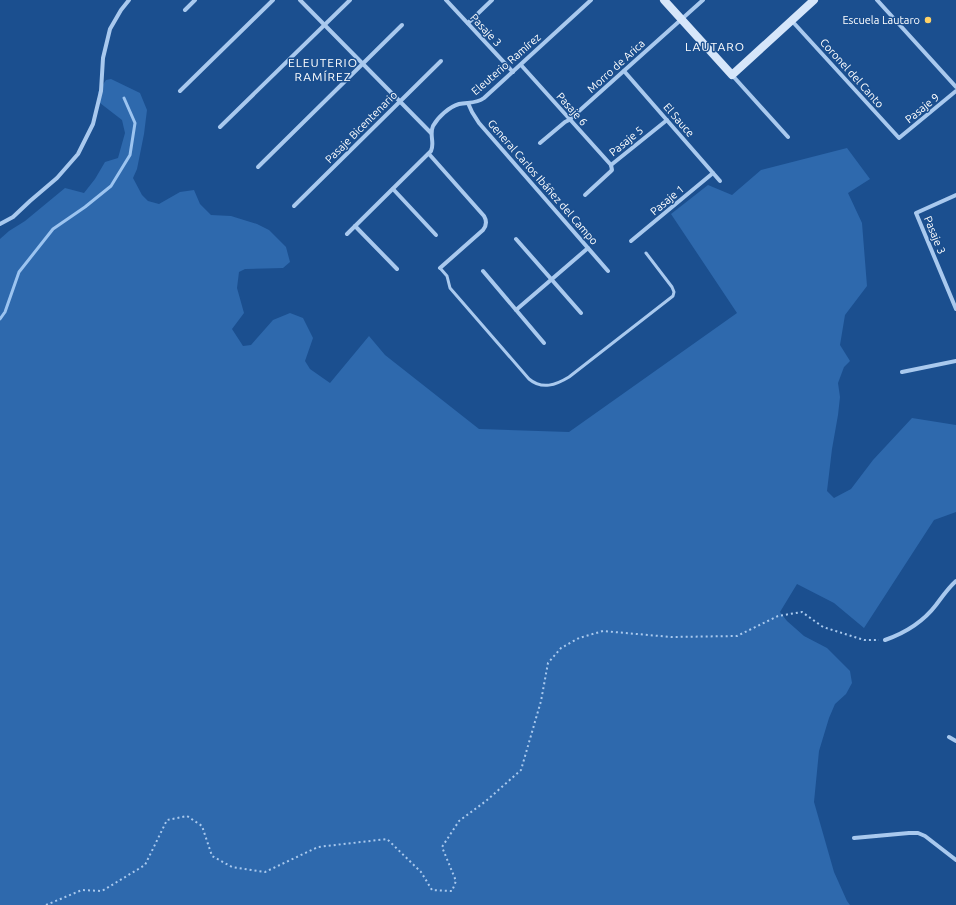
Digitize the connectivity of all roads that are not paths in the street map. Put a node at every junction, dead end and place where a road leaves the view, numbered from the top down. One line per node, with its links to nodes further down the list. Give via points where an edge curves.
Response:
1 (129, 0): 46 (street, via 110,29 103,58 101,91 93,124 78,154 57,178 13,217)
2 (195, 0): 13 (street)
3 (273, 0): 26 (street)
4 (300, 0): 17 (street)
5 (350, 0): 17 (street)
6 (446, 0): 16 (street, Pasaje 3)
7 (492, 0): 16 (street)
8 (591, 0): 21 (street, Eleuterio Ramírez)
9 (664, 0): 14 (street)
10 (703, 0): 14 (street, Morro de Arica)
11 (814, 0): 15 (street)
12 (877, 0): 25 (street)
13 (185, 10)
14 (682, 19): 22 (street, Morro de Arica); 24 (street)
15 (791, 20): 24 (street); 35 (street, Coronel del Canto)
16 (468, 23): 23 (street, Pasaje 3)
17 (325, 25): 20 (street); 32 (street)
18 (402, 25): 20 (street)
19 (441, 61): 28 (street, Pasaje Bicentenario)
20 (363, 63): 28 (street); 39 (street)
21 (521, 65): 23 (street, Eleuterio Ramírez); 30 (street, Pasaje 6)
22 (624, 71): 30 (street, Morro de Arica); 31 (street, El Sauce)
23 (513, 72): 29 (street, Eleuterio Ramírez, via 484,98)
24 (732, 75): 34 (street)
25 (956, 87)
26 (180, 91)
27 (956, 91): 35 (street, Pasaje 9)
28 (400, 101): 33 (street); 45 (street, Pasaje Bicentenario)
29 (468, 103): 33 (street, Eleuterio Ramírez, via 448,110); 52 (street, General Carlos Ibáñez del Campo, via 479,123)
30 (570, 120): 36 (street, Morro de Arica); 38 (street, Pasaje 6)
31 (667, 120): 38 (street, Pasaje 5); 40 (street, El Sauce)
32 (220, 127)
33 (431, 133): 37 (street, via 433,148)
34 (788, 137)
35 (899, 138)
36 (540, 143)
37 (429, 154): 42 (street); 54 (street, via 486,221 486,227)
38 (611, 165): 43 (street, Pasaje 5, via 612,170)
39 (258, 167)
40 (713, 173): 41 (street, El Sauce); 51 (street, Pasaje 1)
41 (720, 181)
42 (393, 189): 47 (street); 49 (street)
43 (585, 195)
44 (956, 195): 59 (street, Pasaje 3, via 916,213)
45 (294, 206)
46 (0, 224)
47 (355, 226): 48 (street); 55 (street)
48 (347, 234)
49 (436, 235)
50 (516, 239): 58 (street)
51 (632, 241)
52 (588, 248): 57 (street, General Carlos Ibáñez del Campo); 58 (street)
53 (646, 253): 54 (lane, via 673,289 672,298 569,377 548,386 538,385 529,379 450,288 447,276)
54 (440, 268)
55 (397, 269)
56 (483, 271): 60 (street)
57 (608, 271)
58 (551, 279): 60 (street); 61 (street)
59 (956, 309)
60 (516, 310): 62 (street)
61 (581, 313)
62 (544, 343)
63 (956, 361): 64 (street)
64 (902, 372)
65 (956, 581): 66 (street, via 930,613 917,624)
66 (885, 640)
67 (949, 737): 68 (street)
68 (956, 742)
69 (854, 838): 70 (street, via 918,833)
70 (956, 860)

